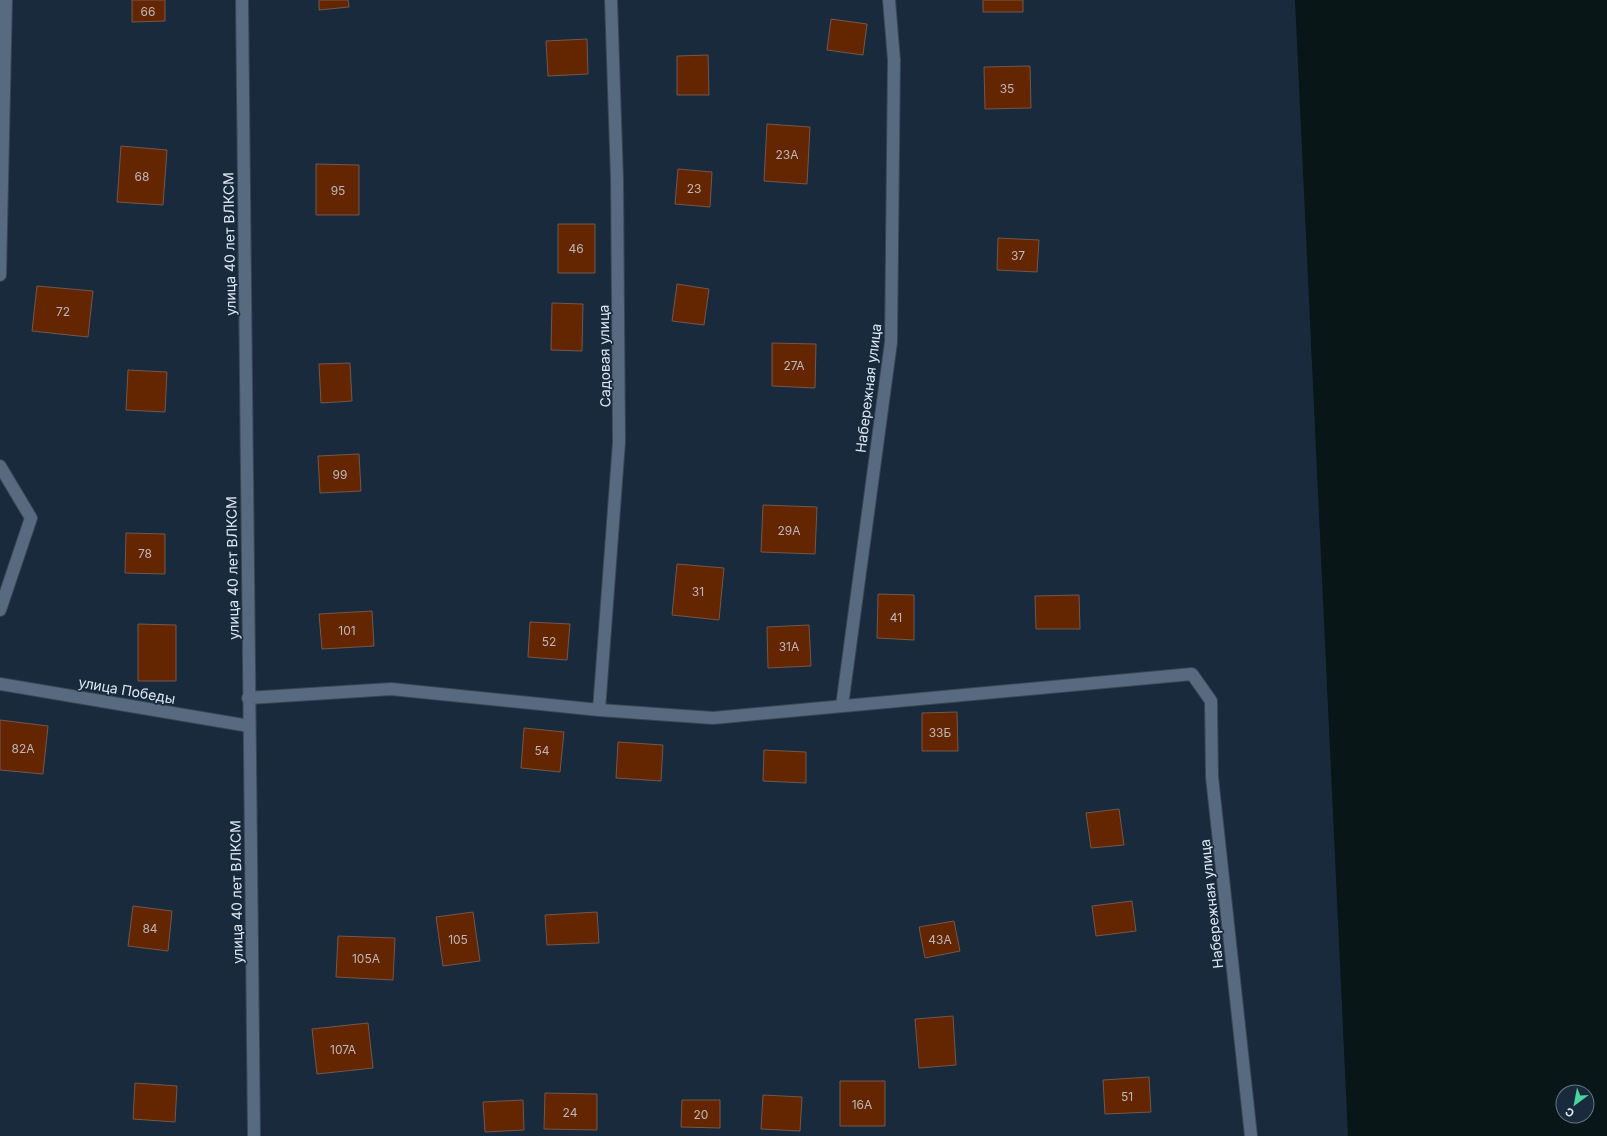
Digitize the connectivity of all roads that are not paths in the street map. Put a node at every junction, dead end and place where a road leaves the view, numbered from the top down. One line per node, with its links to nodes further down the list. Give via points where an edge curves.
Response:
1 (6, 0): 5 (street)
2 (242, 0): 9 (street, улица 40 лет ВЛКСМ)
3 (611, 0): 11 (street, Садовая улица, via 617,179 619,442)
4 (888, 0): 10 (street, Набережная улица, via 894,60 891,342)
5 (0, 275)
6 (0, 466): 7 (street, via 32,518)
7 (0, 610)
8 (0, 684): 12 (street, улица Победы)
9 (248, 698): 11 (street, via 391,689); 12 (street, улица 40 лет ВЛКСМ)
10 (842, 706): 11 (street, via 713,718); 14 (street, Набережная улица, via 1192,674 1211,701 1212,777)
11 (599, 710)
12 (249, 726): 13 (street, улица 40 лет ВЛКСМ)
13 (254, 1136)
14 (1251, 1136)

